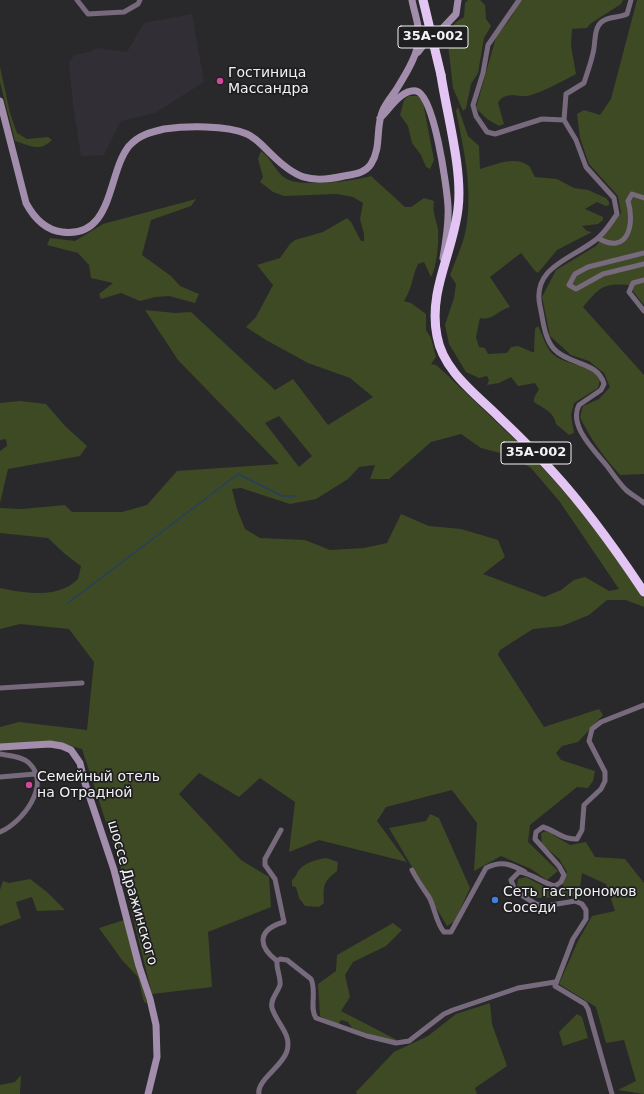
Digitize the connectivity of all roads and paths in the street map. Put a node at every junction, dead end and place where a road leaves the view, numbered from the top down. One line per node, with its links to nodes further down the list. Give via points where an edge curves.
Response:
1 (76, 0): 2 (street, via 88,14 124,12)
2 (140, 0)
3 (412, 0): 9 (main road)
4 (423, 0): 12 (highway, 35А-002, bridge)
5 (427, 0): 12 (highway, 35А-002)
6 (458, 0): 9 (main road, via 456,14 438,32 430,35 423,32)
7 (519, 0): 15 (street, via 488,45 473,105 476,116 487,132 495,134 542,119)
8 (631, 0): 15 (street, via 627,14 602,21 598,26 594,52 584,83 566,94)
9 (416, 17): 11 (main road, via 419,38)
10 (428, 39): 11 (main road)
11 (412, 60): 14 (main road, via 382,111)
12 (442, 75): 20 (highway, 35А-002, via 460,193 455,227); 24 (highway, 35А-002, via 463,193 460,227 440,304 440,326 446,351 460,372 558,470)
13 (0, 101): 14 (main road, via 26,203 32,214 50,229 72,233 85,229 102,213 122,156 139,136 166,129 219,127 236,130 256,140 294,174 313,179 328,178 358,173 368,168 377,153)
14 (380, 119): 20 (main road, via 403,95 412,91 422,94 428,105 444,172 448,208 447,234)
15 (564, 120): 17 (street, via 576,140 586,167 614,198 617,214)
16 (644, 198): 17 (street, via 632,194 628,201 632,215 630,232 619,242 608,244)
17 (598, 238): 23 (street, via 548,272 539,288 538,299 547,338 553,348 559,354 590,367 603,379 601,390 577,408 576,415 584,437 626,490)
18 (644, 253): 19 (street, via 588,267 575,274 569,285 576,289 603,274)
19 (644, 264)
20 (440, 274): 25 (highway, 35А-002, via 434,316 439,344 447,362 460,379 523,439 570,491)
21 (644, 280): 22 (street, via 633,283 629,292)
22 (644, 311)
23 (644, 503)
24 (644, 584)
25 (644, 592)
26 (82, 683): 27 (street)
27 (0, 688)
28 (644, 705): 36 (street, via 601,722 592,729 589,741 605,772 605,781 601,790 584,805 582,830 577,839 568,840 543,827 536,832 535,839 564,874 561,882 555,886 546,884)
29 (0, 747): 39 (main road, шоссе Дражинского, via 50,744 62,746 71,750 80,763 114,870 154,1018 157,1057)
30 (0, 754): 31 (street, via 25,760)
31 (36, 774): 32 (street); 34 (street, via 36,798 26,811)
32 (0, 777)
33 (281, 830): 37 (street, via 265,859 265,865 275,879 284,922 269,927 265,932 264,938 269,955)
34 (0, 832)
35 (412, 870): 36 (street, via 429,898 436,912 439,927 444,932 451,932 457,923 486,868 504,863)
36 (526, 873): 38 (street, via 519,872 511,880 514,888 523,896 545,906 575,901 582,904 586,910 586,919)
37 (277, 961): 38 (street, via 286,960 311,979 314,993 313,1011 316,1018 396,1043 409,1041 453,1010 518,988); 40 (street, via 280,984 272,1004 286,1033 287,1051 278,1067 260,1084)
38 (555, 982): 41 (street, via 557,988 588,1009)
39 (148, 1094)
40 (259, 1094)
41 (612, 1094)

